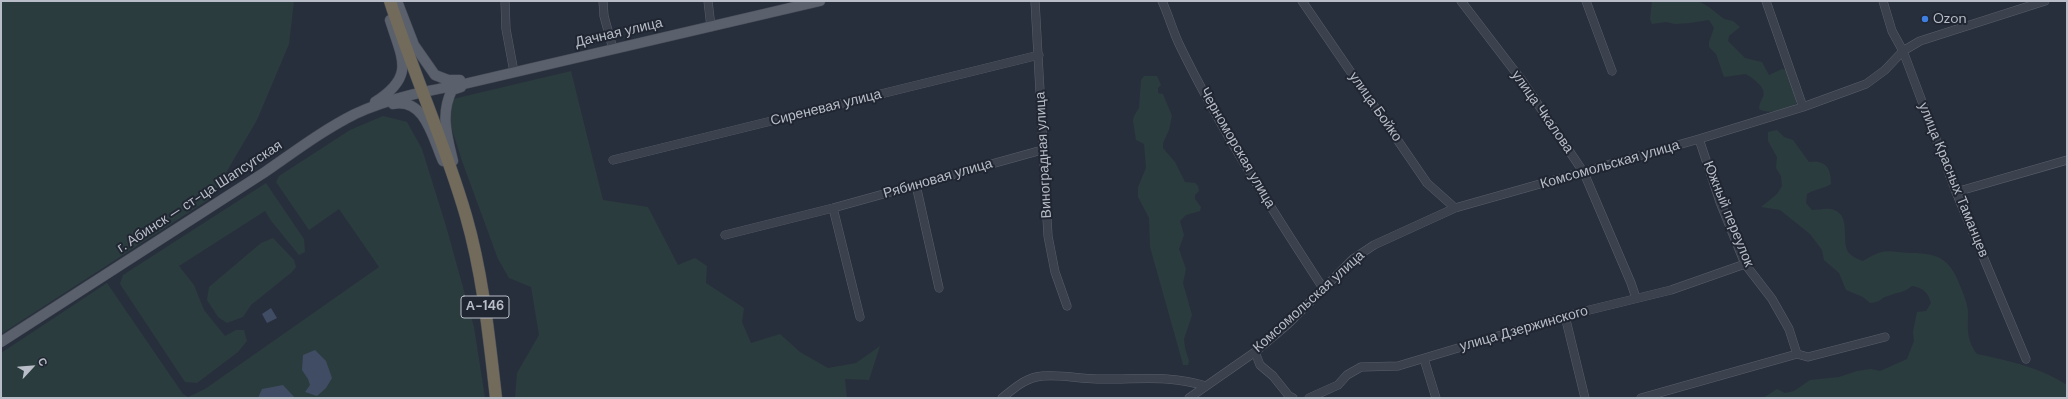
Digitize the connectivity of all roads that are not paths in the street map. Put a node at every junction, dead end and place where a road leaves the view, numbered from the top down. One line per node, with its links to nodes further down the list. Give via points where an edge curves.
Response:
1 (384, 1): 25 (main road, via 403,60 400,80 389,93)
2 (390, 1): 23 (highway, А-146)
3 (397, 1): 22 (main road, via 414,45 435,75 448,80)
4 (505, 1): 21 (street, via 506,29)
5 (603, 1): 17 (street, via 604,16)
6 (708, 1): 16 (street)
7 (820, 1): 16 (main road, Дачная улица)
8 (1035, 1): 19 (street, Виноградная улица)
9 (1162, 1): 39 (street, Черноморская улица, via 1179,44 1209,101 1261,192)
10 (1302, 1): 34 (street, улица Бойко, via 1427,183)
11 (1461, 1): 30 (street, улица Чкалова, via 1523,82)
12 (1586, 1): 20 (street)
13 (1766, 1): 24 (street)
14 (1883, 1): 18 (street, улица Красных Таманцев, via 1892,31)
15 (2045, 1): 18 (street, Комсомольская улица, via 1920,41)
16 (711, 27): 17 (main road, Дачная улица)
17 (613, 49): 21 (main road, Дачная улица)
18 (1903, 50): 24 (street, Комсомольская улица, via 1885,70 1866,84); 32 (street, улица Красных Таманцев)
19 (1039, 55): 27 (street, Виноградная улица); 28 (street, Сиреневая улица)
20 (1612, 71)
21 (514, 72): 22 (main road, Дачная улица)
22 (478, 81): 23 (main road, Дачная улица); 35 (main road, via 452,90 446,102 446,129)
23 (423, 91): 25 (main road, г. Абинск — ст-ца Шапсугская); 35 (highway, А-146)
24 (1803, 107): 26 (street, Комсомольская улица)
25 (355, 114): 35 (main road, via 396,103 410,104 424,116); 45 (main road, г. Абинск — ст-ца Шапсугская)
26 (1699, 140): 30 (street, Комсомольская улица); 37 (street, Южный переулок)
27 (1042, 150): 31 (street, Рябиновая улица); 41 (street, Виноградная улица, via 1048,236 1058,284)
28 (614, 160)
29 (2067, 160): 32 (street)
30 (1584, 173): 34 (street, Комсомольская улица); 40 (street, улица Чкалова)
31 (916, 185): 33 (street, Рябиновая улица); 38 (street)
32 (1956, 192): 49 (street, улица Красных Таманцев)
33 (833, 208): 36 (street, Рябиновая улица); 43 (street)
34 (1455, 208): 39 (street, Комсомольская улица, via 1374,245 1353,259)
35 (466, 216): 51 (highway, А-146, via 484,303)
36 (725, 235)
37 (1745, 264): 40 (street, улица Дзержинского, via 1671,290); 47 (street, Южный переулок, via 1772,299 1790,329)
38 (939, 288)
39 (1323, 288): 46 (street, Комсомольская улица, via 1288,324)
40 (1636, 298): 42 (street, улица Дзержинского)
41 (1067, 306)
42 (1565, 316): 48 (street, улица Дзержинского); 57 (street)
43 (860, 317)
44 (1885, 337): 47 (street, via 1808,357)
45 (1, 342)
46 (1255, 352): 50 (street, Комсомольская улица); 54 (street, via 1260,365)
47 (1797, 354): 58 (street)
48 (1424, 359): 55 (street, улица Дзержинского, via 1398,366 1361,367 1347,375 1338,385); 56 (street)
49 (2026, 359)
50 (1206, 386): 52 (street, via 1169,378 1096,379 1051,376 1036,377 1024,382); 53 (street, Комсомольская улица)
51 (496, 398)
52 (1002, 398)
53 (1189, 398)
54 (1293, 398)
55 (1309, 398)
56 (1436, 398)
57 (1585, 398)
58 (1641, 398)

